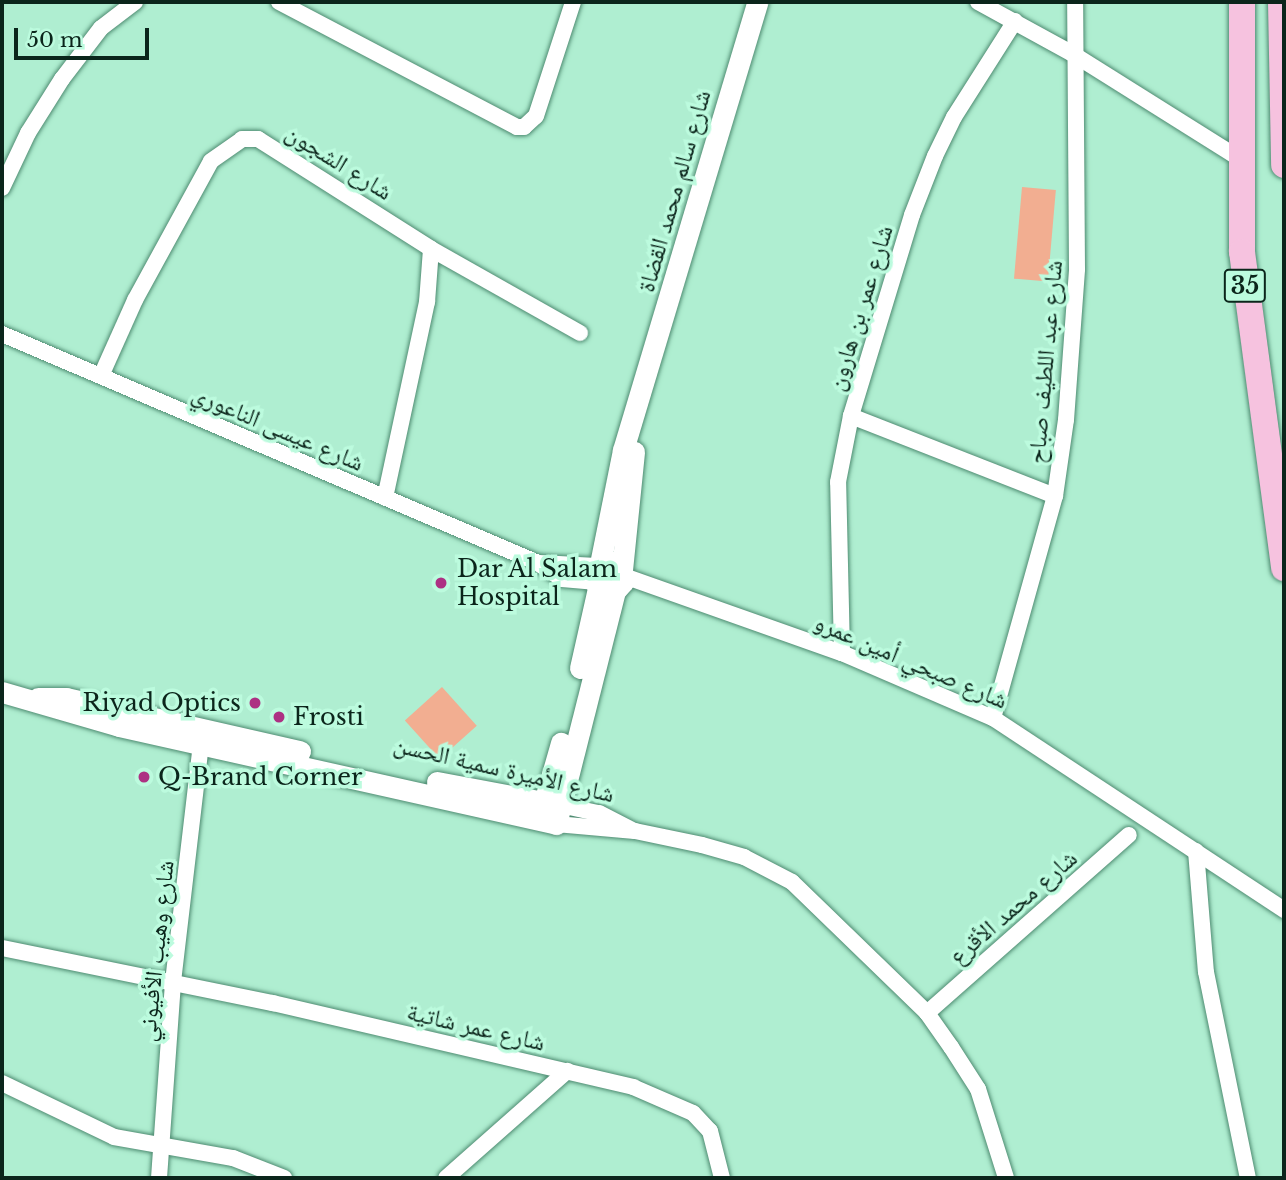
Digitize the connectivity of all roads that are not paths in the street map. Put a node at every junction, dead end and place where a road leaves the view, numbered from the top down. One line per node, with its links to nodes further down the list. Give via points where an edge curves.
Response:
1 (135, 2): 13 (street, via 101,28 62,79 28,133)
2 (279, 2): 3 (street, via 517,127 536,116)
3 (573, 2)
4 (757, 2): 22 (street, شارع سالم محمد القضاة, via 639,394)
5 (978, 2): 9 (street)
6 (1075, 2): 10 (street, شارع عبد اللطيف صباح)
7 (1242, 2): 11 (highway, 35)
8 (1281, 2): 12 (highway)
9 (1015, 22): 10 (street); 18 (street, شارع عمر بن هارون, via 935,156 912,215)
10 (1073, 54): 11 (street); 19 (street, شارع عبد اللطيف صباح, via 1077,269 1066,420)
11 (1239, 158): 21 (highway, 35, via 1249,330)
12 (1284, 165)
13 (2, 188)
14 (431, 249): 15 (street, شارع الشجون); 17 (street, شارع الشجون, via 274,146 242,139 211,161 183,208); 20 (street, via 427,302)
15 (580, 332)
16 (2, 334): 17 (street, شارع عيسى الناعوري)
17 (101, 376): 20 (street, شارع عيسى الناعوري)
18 (851, 416): 19 (street, شارع عمر بن هارون); 23 (street, via 838,482)
19 (1055, 496): 25 (street, شارع عبد اللطيف صباح)
20 (386, 498): 22 (street, شارع عيسى الناعوري, via 536,562)
21 (1284, 568)
22 (607, 576): 23 (street, شارع صبحي أمين عمرو); 27 (street, شارع سالم محمد القضاة)
23 (842, 653): 25 (street, شارع صبحي أمين عمرو)
24 (2, 692): 26 (street, شارع الأميرة سمية الحسن, via 32,699 58,696)
25 (993, 718): 29 (street, شارع صبحي أمين عمرو)
26 (202, 737): 27 (street, شارع الأميرة سمية الحسن); 32 (street, شارع وهيب الأفيوني)
27 (550, 813): 33 (street, شارع الأميرة سمية الحسن, via 599,813 635,831 744,857 792,882)
28 (1129, 835): 33 (street, شارع محمد الأقرع)
29 (1196, 851): 30 (street, شارع صبحي أمين عمرو); 42 (street, via 1206,972)
30 (1284, 910)
31 (2, 948): 32 (street, شارع عمر شاتية)
32 (173, 982): 34 (street, شارع عمر شاتية); 36 (street, شارع وهيب الأفيوني)
33 (926, 1013): 41 (street, شارع الأميرة سمية الحسن, via 978,1089)
34 (567, 1071): 39 (street); 40 (street, شارع عمر شاتية, via 633,1087 693,1113 710,1131)
35 (2, 1083): 36 (street, via 114,1137)
36 (162, 1148): 37 (street, شارع وهيب الأفيوني); 38 (street, via 233,1158)
37 (159, 1178)
38 (284, 1178)
39 (446, 1178)
40 (722, 1178)
41 (1006, 1178)
42 (1248, 1178)

